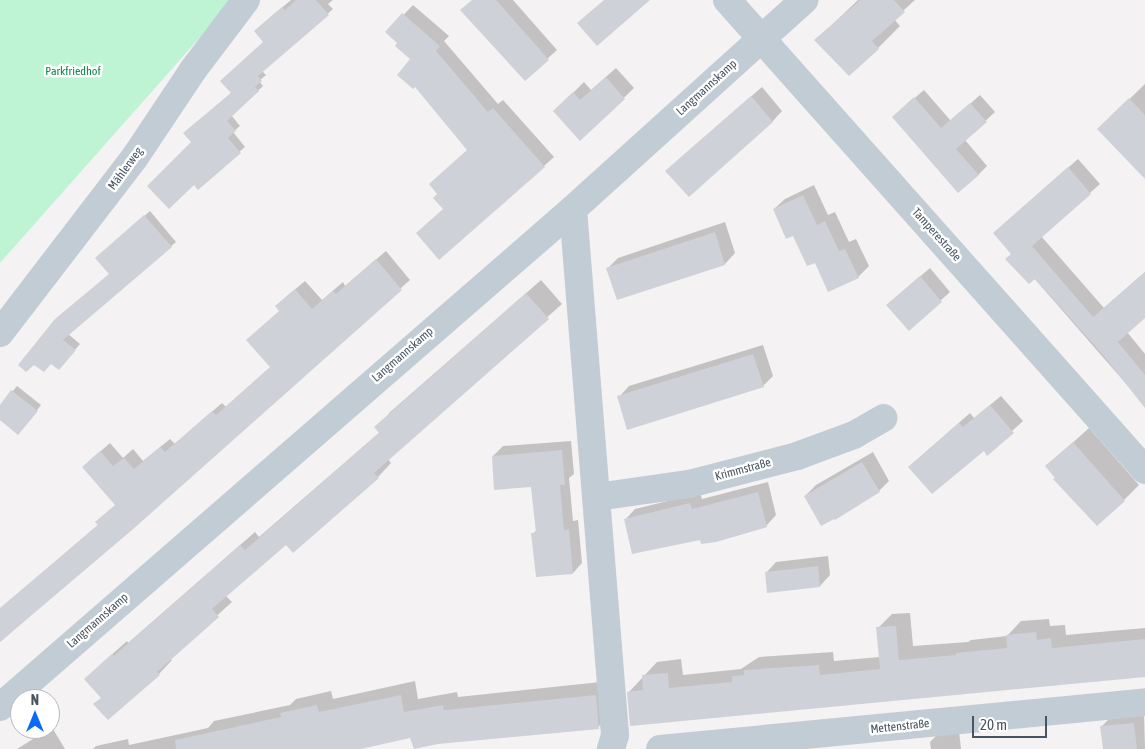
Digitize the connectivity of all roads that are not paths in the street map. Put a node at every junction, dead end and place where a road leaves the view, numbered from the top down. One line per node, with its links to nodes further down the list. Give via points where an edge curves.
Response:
1 (246, 0): 6 (street, Mählerweg, via 193,70 135,157)
2 (727, 0): 4 (street, Tamperestraße)
3 (804, 0): 4 (street, Langmannskamp)
4 (761, 39): 5 (street, Langmannskamp); 8 (street, Tamperestraße)
5 (573, 209): 9 (street); 11 (street, Langmannskamp)
6 (0, 333)
7 (884, 418): 9 (street, Krimmstraße, via 854,435 797,456 689,484)
8 (1145, 470)
9 (596, 497): 12 (street, via 615,735)
10 (1143, 706): 13 (street, Mettenstraße)
11 (0, 707)
12 (611, 749)
13 (660, 749)

